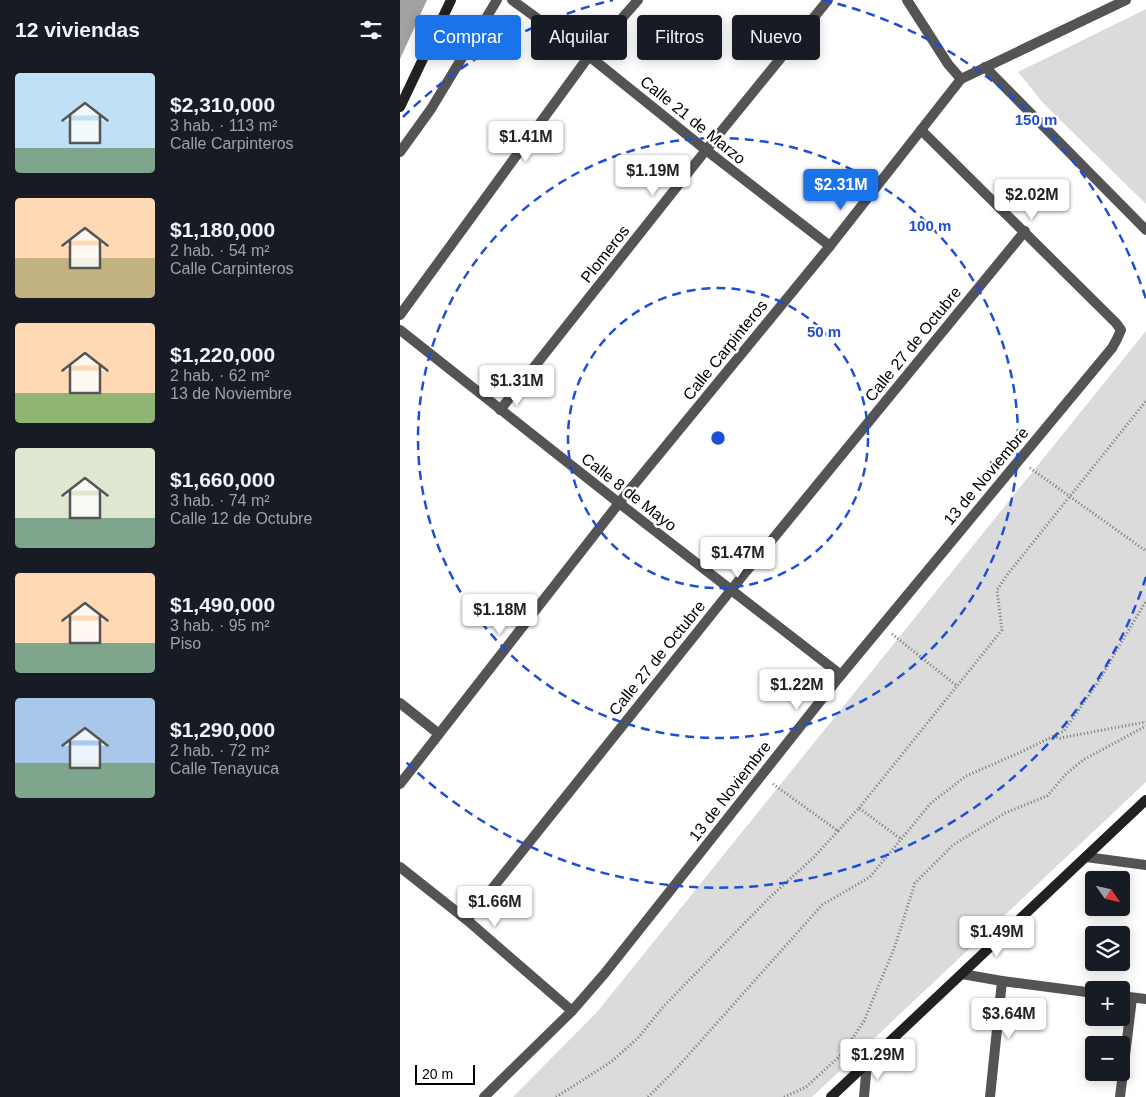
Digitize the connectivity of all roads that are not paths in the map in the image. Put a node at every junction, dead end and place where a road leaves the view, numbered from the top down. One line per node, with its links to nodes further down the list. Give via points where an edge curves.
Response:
1 (450, 0): 14 (street)
2 (497, 0): 17 (street, via 431,109)
3 (512, 0): 8 (street, Calle 21 de Marzo)
4 (638, 0): 9 (street)
5 (828, 0): 16 (street, Plomeros)
6 (908, 0): 13 (street)
7 (1126, 0): 12 (street, Calle Carpinteros)
8 (533, 15)
9 (625, 15)
10 (586, 60): 21 (street)
11 (594, 60): 16 (street, Calle 21 de Marzo)
12 (986, 67): 13 (street, Calle Carpinteros); 18 (street)
13 (961, 79): 15 (street, Calle Carpinteros)
14 (400, 107)
15 (921, 130): 19 (street); 20 (street, Calle Carpinteros)
16 (706, 150): 20 (street, Calle 21 de Marzo); 23 (street, Plomeros)
17 (400, 152)
18 (1146, 230)
19 (1025, 231): 25 (street, Calle 27 de Octubre); 26 (street, 13 de Noviembre, via 1116,323 1120,330 1117,339)
20 (830, 246): 24 (street, Calle Carpinteros)
21 (400, 315)
22 (400, 330): 23 (street, Calle 8 de Mayo)
23 (500, 410): 24 (street, Calle 8 de Mayo)
24 (619, 503): 25 (street, Calle 8 de Mayo); 28 (street, Calle Carpinteros)
25 (731, 590): 26 (street, Calle 8 de Mayo); 34 (street, Calle 27 de Octubre)
26 (841, 675): 40 (street, 13 de Noviembre)
27 (400, 703): 28 (street)
28 (439, 734): 29 (street, Calle Carpinteros)
29 (400, 784)
30 (1146, 800): 31 (street)
31 (1086, 857): 32 (street); 35 (street)
32 (1146, 865)
33 (400, 867): 34 (street)
34 (467, 920): 40 (street)
35 (962, 974): 36 (street); 41 (street)
36 (1002, 981): 37 (street); 45 (street)
37 (1085, 992)
38 (1132, 998): 39 (street); 46 (street)
39 (1146, 999)
40 (572, 1011): 42 (street, 13 de Noviembre)
41 (868, 1063): 43 (street); 44 (street)
42 (484, 1097)
43 (832, 1097)
44 (864, 1097)
45 (990, 1097)
46 (1120, 1097)

